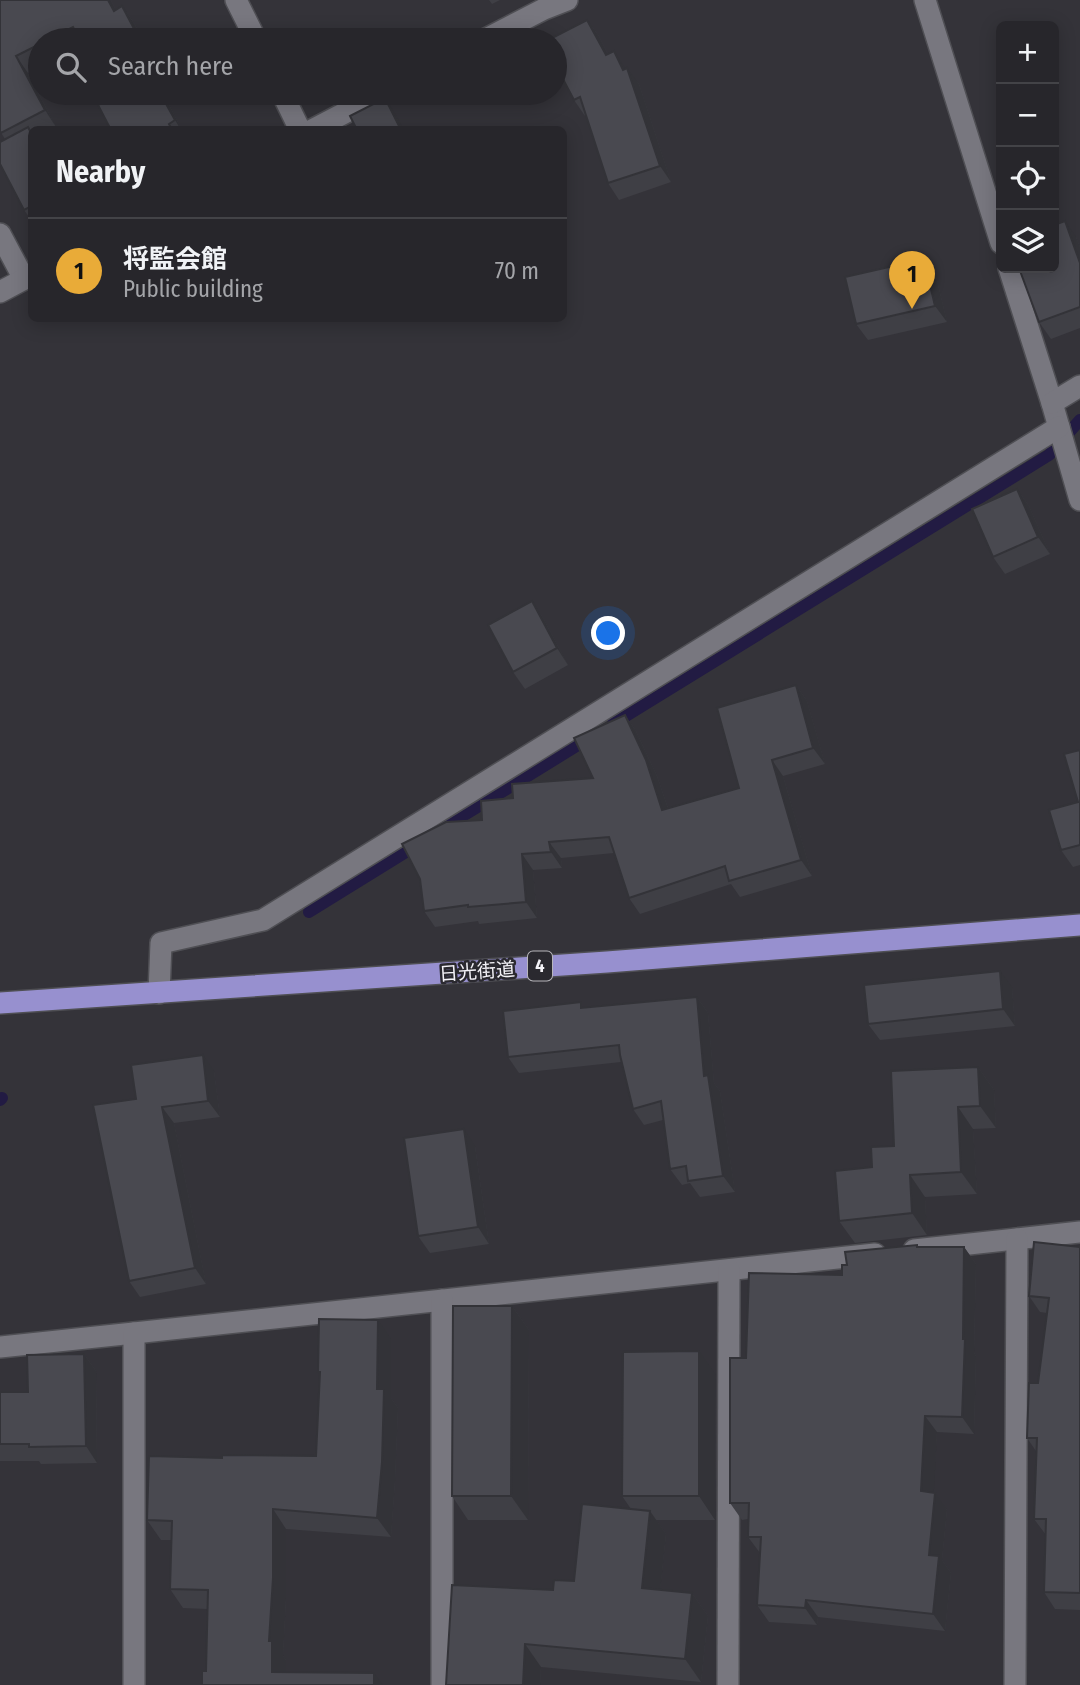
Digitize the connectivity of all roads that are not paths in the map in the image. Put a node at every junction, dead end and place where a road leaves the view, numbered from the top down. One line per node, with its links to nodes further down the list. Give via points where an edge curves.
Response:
1 (236, 0): 4 (street)
2 (567, 0): 5 (street)
3 (925, 0): 10 (street)
4 (250, 28)
5 (507, 28)
6 (288, 105): 8 (street)
7 (360, 105): 9 (street)
8 (298, 126)
9 (320, 126)
10 (996, 227)
11 (0, 234): 13 (street)
12 (1011, 273): 16 (street)
13 (28, 277): 14 (street)
14 (0, 292)
15 (1080, 386): 16 (street)
16 (1052, 403): 17 (street)
17 (1059, 427): 18 (street); 20 (street, via 263,920 161,943)
18 (1080, 500)
19 (1080, 925): 20 (highway, 日光街道 / 4)
20 (159, 993): 21 (highway, 日光街道 / 4)
21 (0, 1003)
22 (1080, 1232): 23 (street)
23 (1017, 1239): 24 (street); 31 (street)
24 (729, 1270): 25 (street); 30 (street)
25 (442, 1300): 26 (street); 29 (street)
26 (134, 1333): 27 (street); 28 (street)
27 (0, 1347)
28 (134, 1685)
29 (442, 1685)
30 (728, 1685)
31 (1015, 1685)

